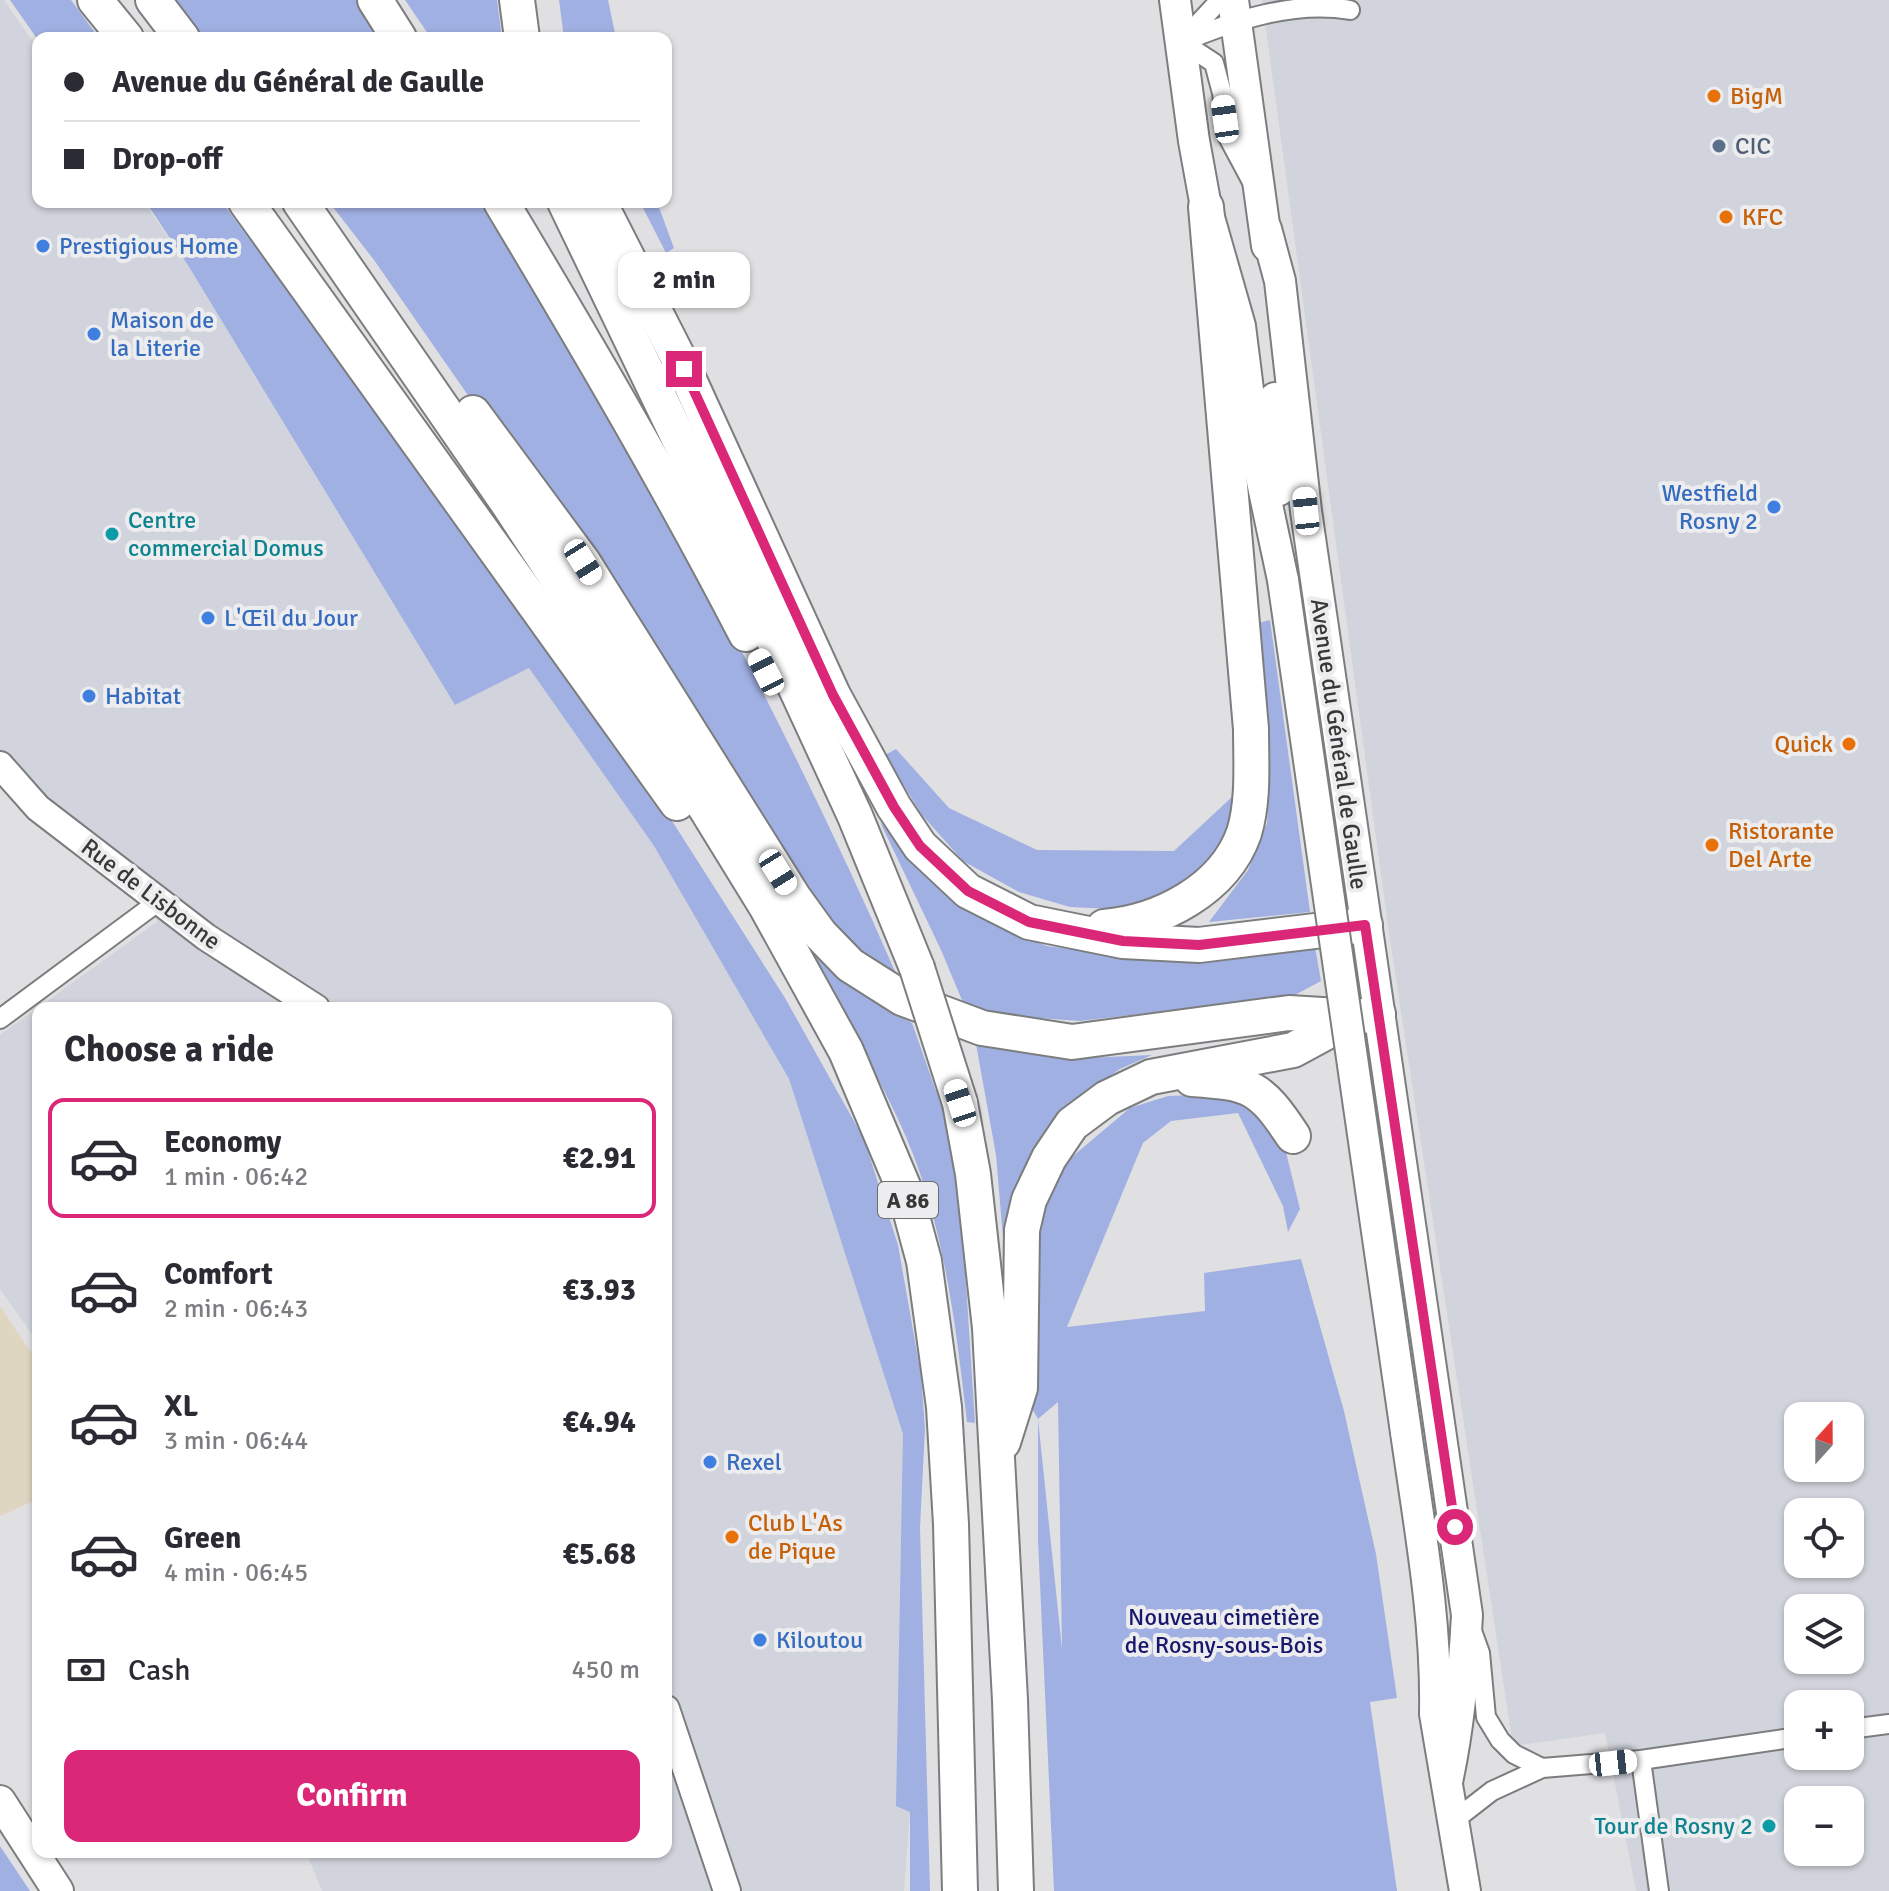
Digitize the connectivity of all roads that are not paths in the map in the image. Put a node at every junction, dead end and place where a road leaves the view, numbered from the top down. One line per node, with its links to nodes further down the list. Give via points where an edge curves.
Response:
1 (95, 0): 8 (highway)
2 (153, 0): 9 (highway)
3 (375, 0): 10 (highway)
4 (517, 0): 11 (highway)
5 (1175, 0): 12 (main road, Avenue du Général de Gaulle)
6 (1222, 5): 7 (street); 12 (street); 12 (street); 19 (main road, Avenue du Général de Gaulle)
7 (1350, 10)
8 (121, 32)
9 (177, 32)
10 (395, 32)
11 (521, 32)
12 (1182, 42): 13 (main road, Avenue du Général de Gaulle); 19 (street, via 1214,63 1228,137)
13 (1206, 207): 21 (main road, Avenue du Général de Gaulle, via 1240,326 1256,453); 27 (highway, via 1251,729 1251,793 1244,833 1226,867 1166,913 1126,925)
14 (250, 208): 25 (highway, via 714,853)
15 (305, 208): 20 (highway, A 86)
16 (505, 208): 23 (highway, via 699,541 766,672)
17 (568, 208): 23 (highway)
18 (602, 208): 27 (highway, via 684,369 833,695 894,807 920,846 968,891 1029,922)
19 (1264, 214): 21 (main road, Avenue du Général de Gaulle); 26 (main road, Avenue du Général de Gaulle, via 1280,281 1306,511)
20 (332, 244): 25 (highway, A 86, via 523,525); 29 (highway, via 436,364 583,562 794,898 850,965 902,998 982,1028 1072,1042 1289,1013)
21 (1283, 580): 42 (main road, Avenue du Général de Gaulle, bridge, via 1423,1542 1435,1714)
22 (0, 765): 24 (street, Rue de Lisbonne, via 38,808)
23 (855, 816): 33 (highway, bridge, via 917,968 960,1103 984,1255)
24 (159, 901): 28 (street, Rue de Lisbonne); 30 (street)
25 (766, 906): 43 (highway, A 86, via 846,1051 905,1191 924,1261 945,1422)
26 (1365, 925): 27 (highway, via 1199,945 1123,941); 29 (main road, Avenue du Général de Gaulle)
27 (1063, 930)
28 (307, 1002)
29 (1366, 1016): 31 (highway, via 1293,1050); 34 (main road, Avenue du Général de Gaulle, via 1439,1410)
30 (0, 1019)
31 (1151, 1077): 32 (highway, via 1250,1087 1275,1108); 33 (highway, via 1107,1098 1072,1124 1029,1200 1022,1230 1020,1388)
32 (1293, 1136)
33 (996, 1466): 55 (highway)
34 (1467, 1615): 40 (street, via 1480,1653 1486,1717 1514,1754); 42 (main road, Avenue du Général de Gaulle, via 1457,1739)
35 (1889, 1724): 37 (street)
36 (672, 1727): 52 (street)
37 (1864, 1727)
38 (1784, 1739): 39 (street)
39 (1641, 1760): 40 (street); 57 (street)
40 (1542, 1768): 45 (street, via 1492,1791)
41 (0, 1777): 46 (main road)
42 (1447, 1782): 45 (main road, Avenue du Général de Gaulle)
43 (957, 1796): 53 (highway); 54 (highway, A 86)
44 (0, 1801): 47 (main road)
45 (1452, 1822): 56 (main road, Avenue du Général de Gaulle)
46 (32, 1827)
47 (32, 1851)
48 (37, 1858): 50 (main road)
49 (53, 1858): 51 (main road)
50 (58, 1891)
51 (74, 1891)
52 (727, 1891)
53 (950, 1891)
54 (960, 1891)
55 (1016, 1891)
56 (1465, 1891)
57 (1659, 1891)

